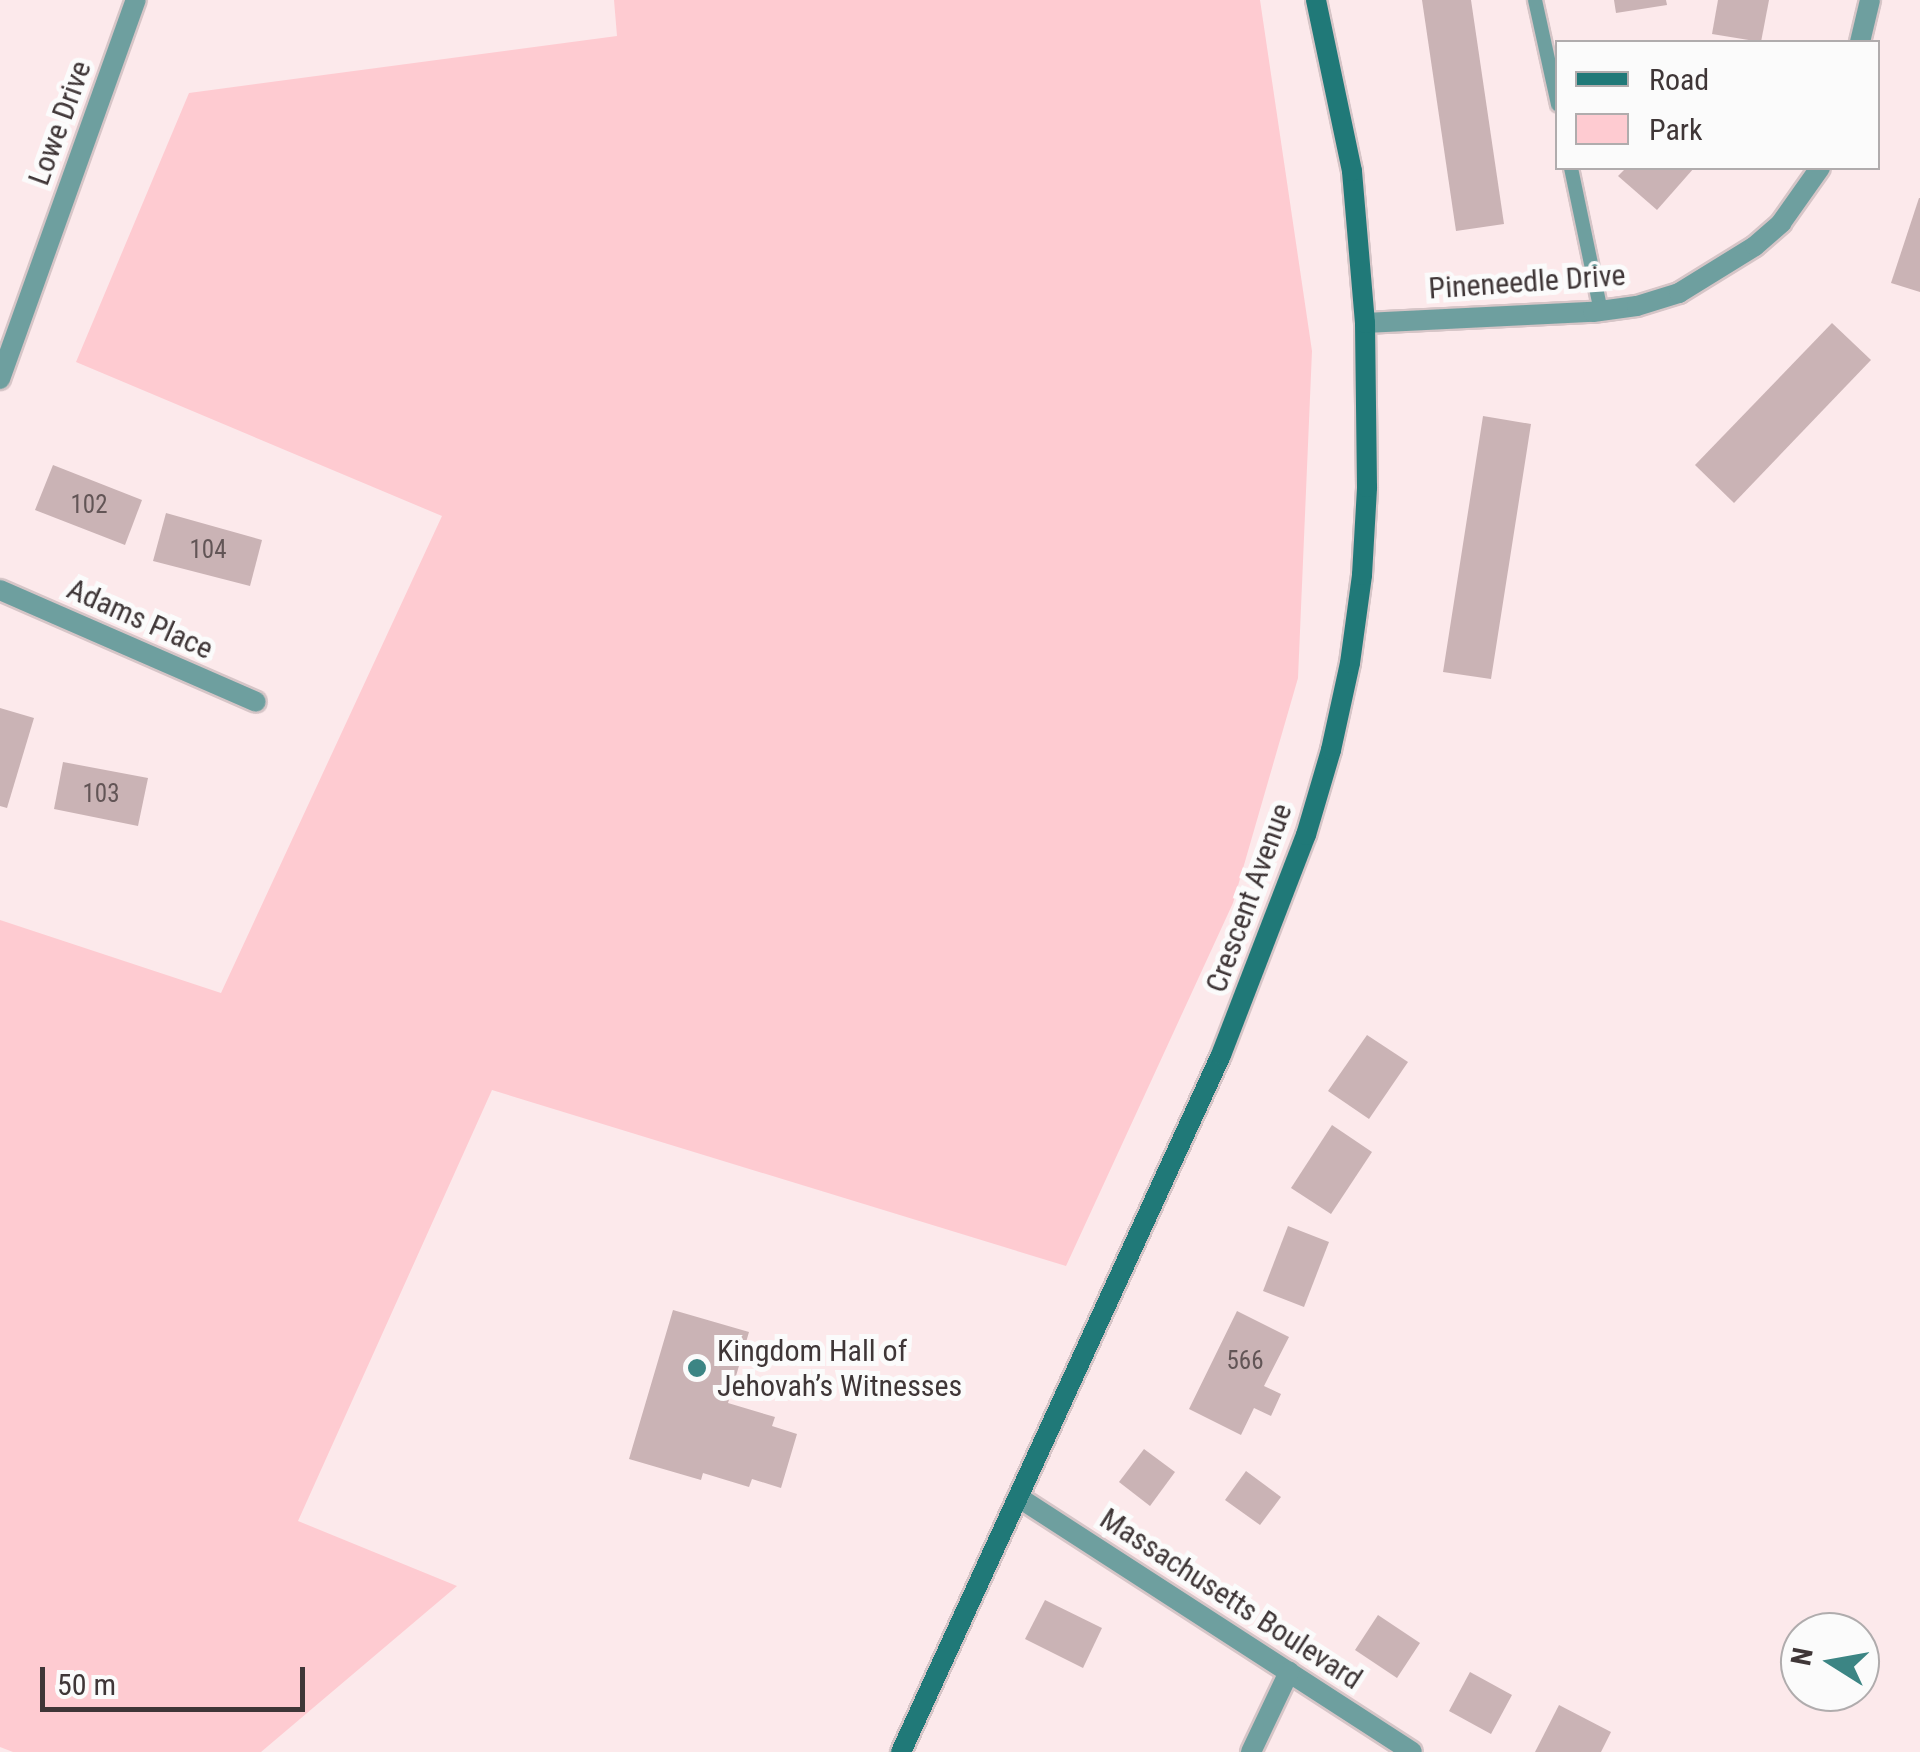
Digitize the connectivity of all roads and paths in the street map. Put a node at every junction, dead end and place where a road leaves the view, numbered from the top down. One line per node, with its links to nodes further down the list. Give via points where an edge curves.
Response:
1 (136, 0): 11 (street, Lowe Drive)
2 (1316, 0): 10 (street, Crescent Avenue, via 1352,171)
3 (1535, 0): 6 (lane)
4 (1870, 0): 5 (street)
5 (1860, 40)
6 (1555, 92)
7 (1571, 170): 9 (lane)
8 (1819, 170): 9 (street, Pineneedle Drive, via 1781,223 1719,272 1679,292)
9 (1601, 310): 10 (street, Pineneedle Drive)
10 (1365, 323): 14 (street, Crescent Avenue, via 1362,575 1350,663 1306,835 1222,1055)
11 (0, 379)
12 (0, 590): 13 (street, Adams Place)
13 (256, 702)
14 (1018, 1496): 15 (street, Massachusetts Boulevard); 16 (street, Crescent Avenue)
15 (1288, 1672): 17 (street); 18 (street, Massachusetts Boulevard)
16 (901, 1752)
17 (1251, 1752)
18 (1412, 1752)

